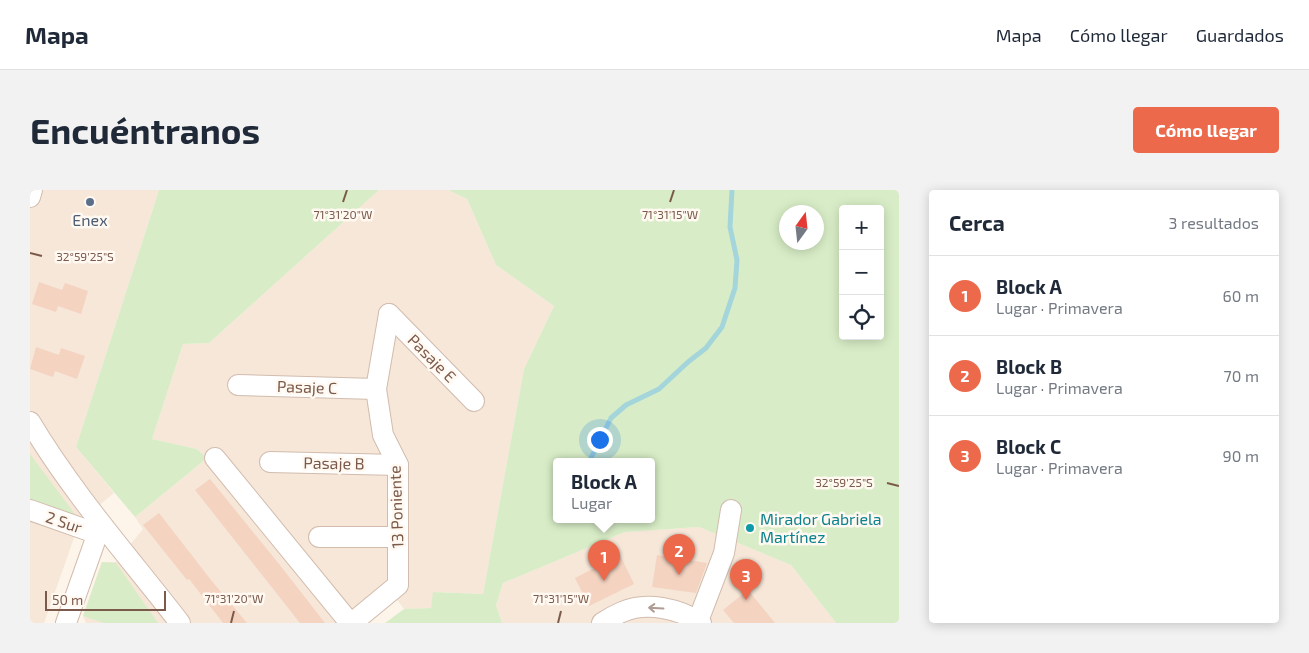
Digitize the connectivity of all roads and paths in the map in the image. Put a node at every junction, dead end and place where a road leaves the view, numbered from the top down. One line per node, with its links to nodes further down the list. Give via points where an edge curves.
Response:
1 (32, 190): 2 (street)
2 (30, 197)
3 (389, 314): 5 (street, 13 Poniente); 6 (street, Pasaje E)
4 (238, 385): 5 (street, Pasaje C)
5 (376, 389): 10 (street, 13 Poniente, via 383,435)
6 (474, 401)
7 (30, 422): 13 (street)
8 (215, 458): 19 (street)
9 (270, 462): 10 (street, Pasaje B)
10 (398, 465): 15 (street, 13 Poniente)
11 (30, 510): 13 (street, 2 Sur)
12 (731, 510): 16 (street, via 724,552)
13 (99, 528): 17 (street); 18 (street)
14 (319, 537): 15 (street)
15 (398, 537): 19 (street, 13 Poniente, via 398,585)
16 (699, 622): 20 (street, one-way to 20, via 674,610 649,607 624,611)
17 (66, 623)
18 (180, 623)
19 (351, 623)
20 (602, 623)

